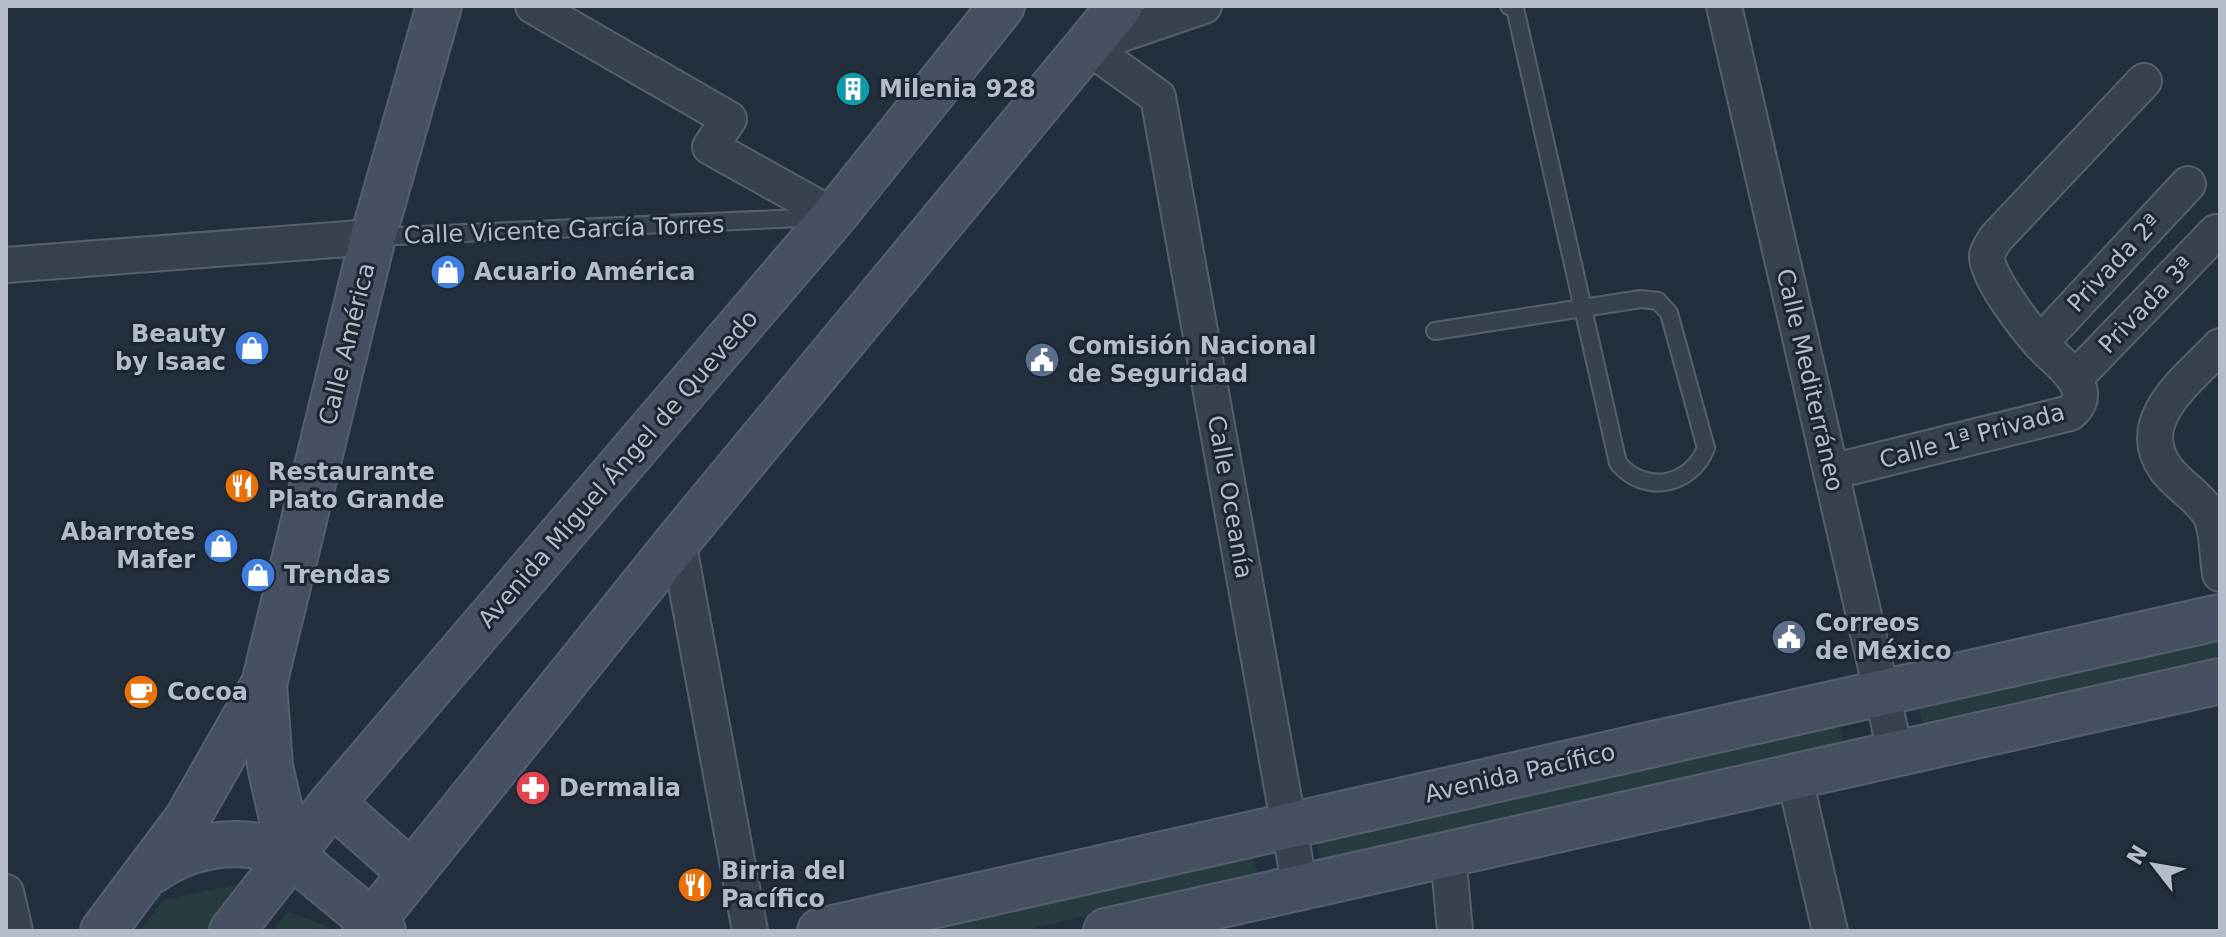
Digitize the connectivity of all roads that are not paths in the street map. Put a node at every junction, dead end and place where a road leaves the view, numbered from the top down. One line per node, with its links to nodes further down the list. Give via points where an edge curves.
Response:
1 (439, 6): 13 (street, Calle América)
2 (533, 6): 11 (street, via 729,119 710,147)
3 (1002, 6): 11 (street, Avenida Miguel Ángel de Quevedo)
4 (1120, 6): 8 (street)
5 (1204, 6): 8 (street)
6 (1509, 6): 15 (lane, via 1515,8)
7 (1724, 6): 20 (street, Calle Mediterráneo)
8 (1087, 46): 21 (street); 30 (street, Calle Oceanía, via 1158,97)
9 (2144, 81): 17 (street, Calle 1ª Privada, via 1996,238 1987,255 1988,271)
10 (2188, 184): 17 (street, Privada 2ª)
11 (834, 216): 13 (lane, Calle Vicente García Torres); 29 (street, Avenida Miguel Ángel de Quevedo)
12 (2216, 232): 19 (street, Privada 3ª)
13 (373, 237): 14 (street, Calle Vicente García Torres); 25 (street, Calle América)
14 (6, 265)
15 (1583, 308): 15 (lane, via 1618,463 1630,478 1647,484 1687,476 1700,464 1706,448 1669,313 1658,301 1641,299); 16 (lane)
16 (1435, 331)
17 (2040, 343): 19 (street, Calle 1ª Privada)
18 (2220, 346): 22 (street, via 2168,401 2154,435 2167,470 2210,515)
19 (2076, 377): 20 (street, Calle 1ª Privada, via 2081,397 2070,413)
20 (1831, 472): 26 (street, Calle Mediterráneo)
21 (678, 541): 33 (street); 42 (street)
22 (2220, 574)
23 (2220, 617): 26 (street, Avenida Pacífico)
24 (2220, 681): 27 (street)
25 (264, 684): 31 (street, Calle América, via 270,766); 34 (street, Calle América, via 187,819)
26 (1883, 692): 27 (street, Calle Mediterráneo); 30 (street, Avenida Pacífico)
27 (1896, 755): 28 (street)
28 (1795, 779): 32 (street); 46 (street)
29 (332, 803): 31 (street, Avenida Miguel Ángel de Quevedo); 33 (street)
30 (1289, 825): 35 (street, Calle Oceanía); 43 (street, Avenida Pacífico)
31 (290, 854): 34 (street, Calle América, via 248,843 218,844 175,857); 37 (street); 41 (street, Avenida Miguel Ángel de Quevedo)
32 (1448, 854): 35 (street); 45 (street)
33 (411, 873): 37 (street)
34 (146, 874): 40 (street, Calle América)
35 (1300, 888): 44 (street)
36 (6, 892): 39 (street)
37 (374, 929)
38 (6, 930): 39 (lane)
39 (14, 931)
40 (103, 931)
41 (232, 931)
42 (750, 931)
43 (820, 931)
44 (1106, 931)
45 (1455, 931)
46 (1830, 931)

